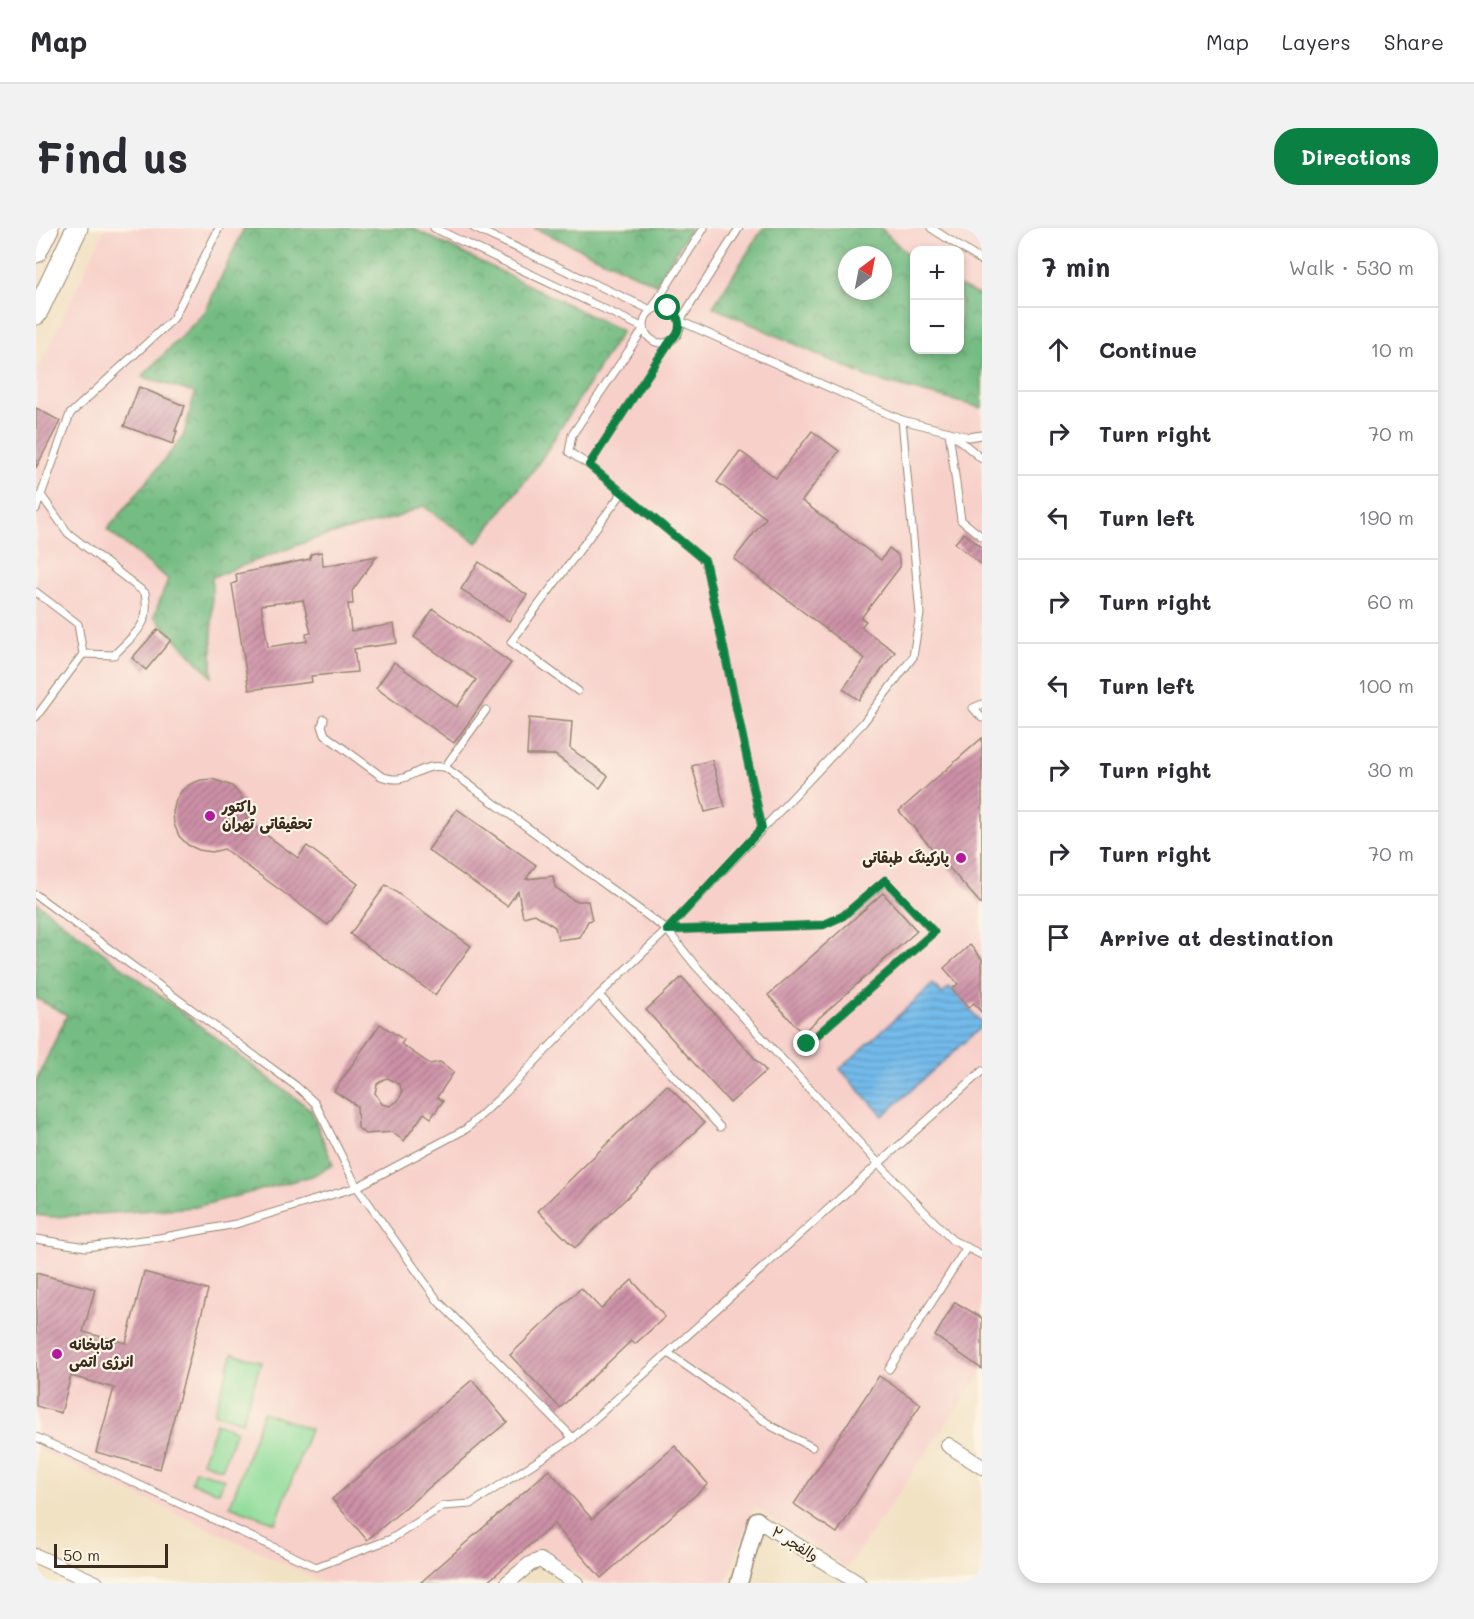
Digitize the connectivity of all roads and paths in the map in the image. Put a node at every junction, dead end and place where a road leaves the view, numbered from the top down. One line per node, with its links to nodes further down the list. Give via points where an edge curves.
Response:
1 (219, 228): 22 (lane, via 173,319 70,414)
2 (434, 228): 7 (lane)
3 (474, 228): 11 (lane)
4 (704, 228): 11 (lane)
5 (739, 228): 13 (lane)
6 (931, 228): 10 (lane)
7 (446, 231): 14 (lane)
8 (73, 237): 9 (main road); 12 (main road)
9 (43, 238)
10 (982, 261)
11 (651, 310): 13 (lane, via 668,308); 14 (lane)
12 (36, 314)
13 (680, 321): 15 (lane, via 678,333); 16 (lane)
14 (644, 328): 15 (lane, via 654,341); 20 (lane, via 572,435 569,452)
15 (670, 341): 20 (lane)
16 (902, 420): 17 (lane); 34 (lane, via 920,614 913,657 863,723)
17 (949, 432): 18 (lane, via 969,437); 19 (lane); 24 (lane, via 961,520)
18 (982, 435)
19 (982, 459)
20 (589, 465): 21 (lane)
21 (622, 493): 27 (lane, via 511,642); 34 (lane, via 705,561)
22 (40, 495): 23 (lane); 26 (lane, via 68,533 145,593 148,610 141,626 114,655)
23 (36, 509)
24 (982, 537)
25 (36, 592): 26 (lane, via 78,624)
26 (82, 654): 30 (lane)
27 (578, 691)
28 (982, 704): 31 (lane, via 974,708)
29 (486, 710): 33 (lane)
30 (36, 717)
31 (982, 718)
32 (324, 719): 33 (lane, via 325,735 381,776 403,780 431,767)
33 (446, 767): 36 (lane)
34 (762, 828): 36 (lane)
35 (36, 895): 42 (lane, via 296,1086 315,1104)
36 (667, 930): 37 (lane); 38 (lane, via 823,925 843,916 885,880 934,932); 41 (lane)
37 (600, 995): 40 (lane); 42 (lane, via 466,1129)
38 (807, 1044)
39 (982, 1071): 41 (lane)
40 (720, 1126)
41 (879, 1164): 44 (lane, via 952,1240); 46 (lane)
42 (357, 1187): 43 (lane, via 236,1224 159,1238 86,1247); 49 (lane, via 438,1301)
43 (36, 1239)
44 (966, 1247): 45 (lane); 47 (lane)
45 (982, 1255)
46 (668, 1353): 49 (lane); 51 (lane, via 772,1427)
47 (889, 1369)
48 (36, 1437): 49 (lane, via 316,1567 391,1539 443,1506 471,1504)
49 (573, 1438)
50 (948, 1445): 52 (street)
51 (812, 1447)
52 (982, 1467)
53 (757, 1520): 58 (street, والفجر ۲); 59 (street, والفجر ۲)
54 (36, 1556): 55 (street)
55 (96, 1583)
56 (507, 1583): 57 (street, via 536,1561)
57 (576, 1583)
58 (739, 1583)
59 (858, 1583)

